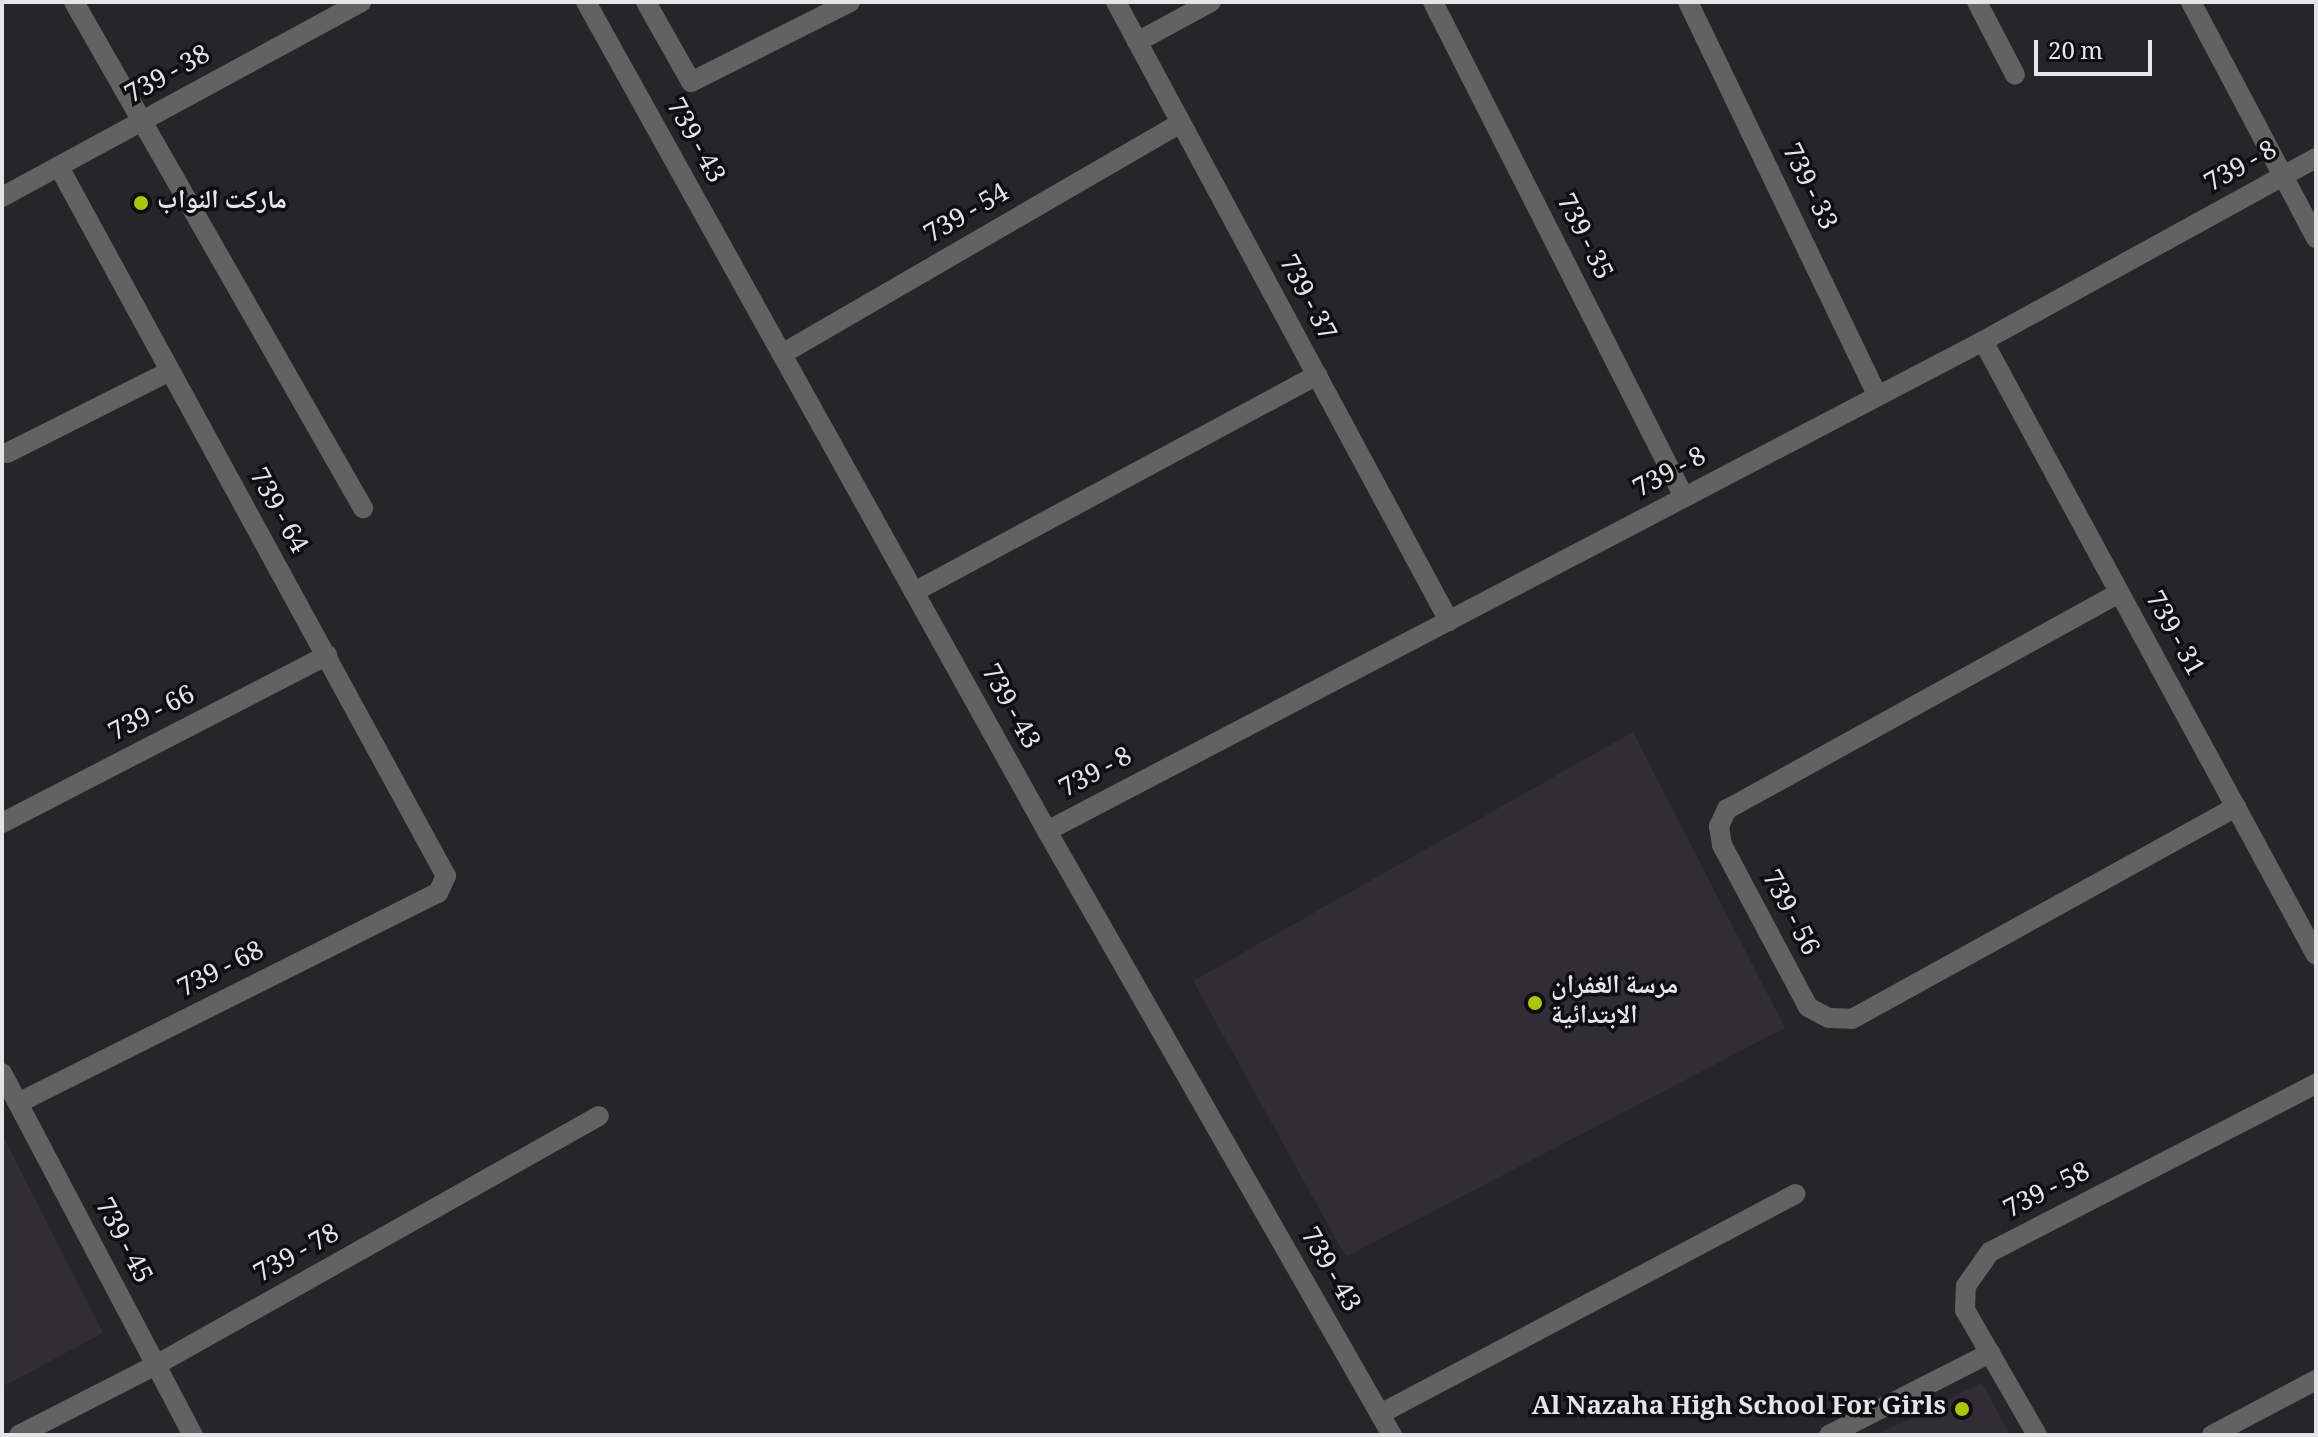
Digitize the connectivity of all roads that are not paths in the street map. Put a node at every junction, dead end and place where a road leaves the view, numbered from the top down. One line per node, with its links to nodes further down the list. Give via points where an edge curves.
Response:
1 (74, 2): 14 (street)
2 (361, 2): 14 (street, 739 - 38)
3 (586, 2): 22 (street, 739 - 43)
4 (646, 2): 5 (street, via 691,82)
5 (850, 2)
6 (1116, 2): 12 (street, 739 - 37)
7 (1211, 2): 12 (street)
8 (1433, 2): 27 (street, 739 - 35)
9 (1688, 2): 25 (street, 739 - 33)
10 (1977, 2): 13 (street)
11 (2191, 2): 18 (street)
12 (1137, 42): 15 (street, 739 - 37)
13 (2015, 75)
14 (140, 123): 17 (street, 739 - 38); 28 (street)
15 (1181, 123): 22 (street, 739 - 54); 24 (street, 739 - 37)
16 (2316, 158): 18 (street, 739 - 8)
17 (59, 167): 19 (street, 739 - 38); 23 (street, 739 - 64)
18 (2283, 176): 20 (street); 21 (street, 739 - 8)
19 (2, 197)
20 (2316, 238)
21 (1983, 341): 25 (street, 739 - 8); 30 (street, 739 - 31)
22 (782, 354): 29 (street, 739 - 43)
23 (168, 372): 26 (street); 32 (street, 739 - 64)
24 (1317, 375): 29 (street); 31 (street, 739 - 37)
25 (1878, 396): 27 (street, 739 - 8)
26 (7, 453)
27 (1684, 497): 31 (street, 739 - 8)
28 (363, 508)
29 (914, 592): 35 (street, 739 - 43)
30 (2119, 593): 33 (street, 739 - 31); 33 (street, 739 - 56, via 1727,809 1719,826 1722,845 1808,1007 1852,1019)
31 (1449, 621): 35 (street, 739 - 8)
32 (327, 655): 34 (street, 739 - 66); 36 (street, 739 - 64, via 445,870)
33 (2236, 807): 37 (street, 739 - 31)
34 (2, 823)
35 (1047, 831): 46 (street, 739 - 43)
36 (445, 883): 40 (street, 739 - 68, via 438,893)
37 (2313, 942)
38 (2, 1073): 40 (street, 739 - 45)
39 (2316, 1084): 43 (street, 739 - 58, via 1990,1252 1966,1286 1965,1310)
40 (18, 1103): 44 (street, 739 - 45)
41 (599, 1116): 44 (street, 739 - 78)
42 (1795, 1194): 46 (street)
43 (1990, 1353): 50 (street); 51 (street, 739 - 58)
44 (156, 1365): 47 (street, 739 - 78); 48 (street, 739 - 45)
45 (2316, 1380): 52 (street)
46 (1380, 1414): 49 (street, 739 - 43)
47 (19, 1435)
48 (193, 1435)
49 (1392, 1435)
50 (1829, 1435)
51 (2037, 1435)
52 (2212, 1435)

